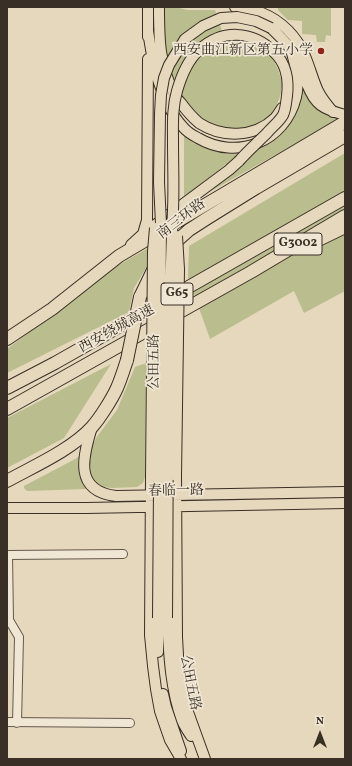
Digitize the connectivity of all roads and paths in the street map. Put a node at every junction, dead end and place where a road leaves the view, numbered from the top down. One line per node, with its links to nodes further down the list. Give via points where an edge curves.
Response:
1 (148, 7): 4 (main road)
2 (159, 7): 6 (main road, bridge, via 159,36 165,70 174,94 199,122 226,134 249,132 259,129 276,117)
3 (235, 7): 7 (main road, via 262,13 282,24 292,34 302,51 318,91)
4 (148, 31): 5 (main road, via 152,60 172,113 192,135 214,146 226,148 243,148 257,144 268,138 286,121 292,110 298,85); 16 (main road, via 147,220)
5 (291, 49): 7 (main road, via 314,100); 11 (main road, 公田五路, bridge, via 271,28 256,21 237,17 221,18 203,26 185,39 164,78 160,114)
6 (287, 97): 13 (main road, 公田五路, bridge, via 287,77 283,64 264,44 249,36 235,34 213,40 200,50 189,63 176,91); 16 (main road, bridge, via 282,116 239,161)
7 (333, 112): 8 (main road)
8 (345, 115)
9 (345, 122): 17 (highway, 南三环路)
10 (345, 136): 22 (highway, 南三环路, bridge, via 189,230 161,256 140,297 127,360 117,389)
11 (159, 182): 25 (main road, bridge, via 153,251); 33 (main road, 公田五路, bridge)
12 (345, 198): 20 (highway, 西安绕城高速 / G65)
13 (173, 200): 26 (main road, bridge, via 178,250); 33 (main road, 公田五路, bridge)
14 (345, 216): 18 (highway, 西安绕城高速 / G3002)
15 (345, 227): 18 (highway, G65)
16 (143, 234): 17 (main road)
17 (119, 256): 19 (highway, 南三环路, via 52,309)
18 (251, 272): 21 (highway, 西安绕城高速 / G65)
19 (7, 339)
20 (7, 388)
21 (7, 409)
22 (92, 427): 23 (highway, 南三环路, via 59,452); 25 (main road, 春临一路, via 85,451 84,466 89,483 103,494)
23 (7, 481)
24 (345, 492): 26 (main road, 春临一路)
25 (151, 495): 26 (main road, 春临一路); 29 (main road)
26 (176, 495): 28 (main road)
27 (345, 503): 28 (main road, 春临一路)
28 (176, 506): 29 (main road, 春临一路); 38 (main road, via 179,673 184,701)
29 (151, 507): 30 (main road, 春临一路); 37 (main road, via 150,635 153,666 160,711 170,740)
30 (7, 508)
31 (123, 554): 32 (street)
32 (7, 555): 35 (street, via 9,620 19,637)
33 (162, 618): 37 (main road, 公田五路, via 158,641 162,690); 38 (main road, 公田五路, via 176,698 183,721)
34 (7, 722): 35 (street)
35 (17, 723): 36 (street)
36 (130, 723)
37 (183, 759)
38 (204, 759)

